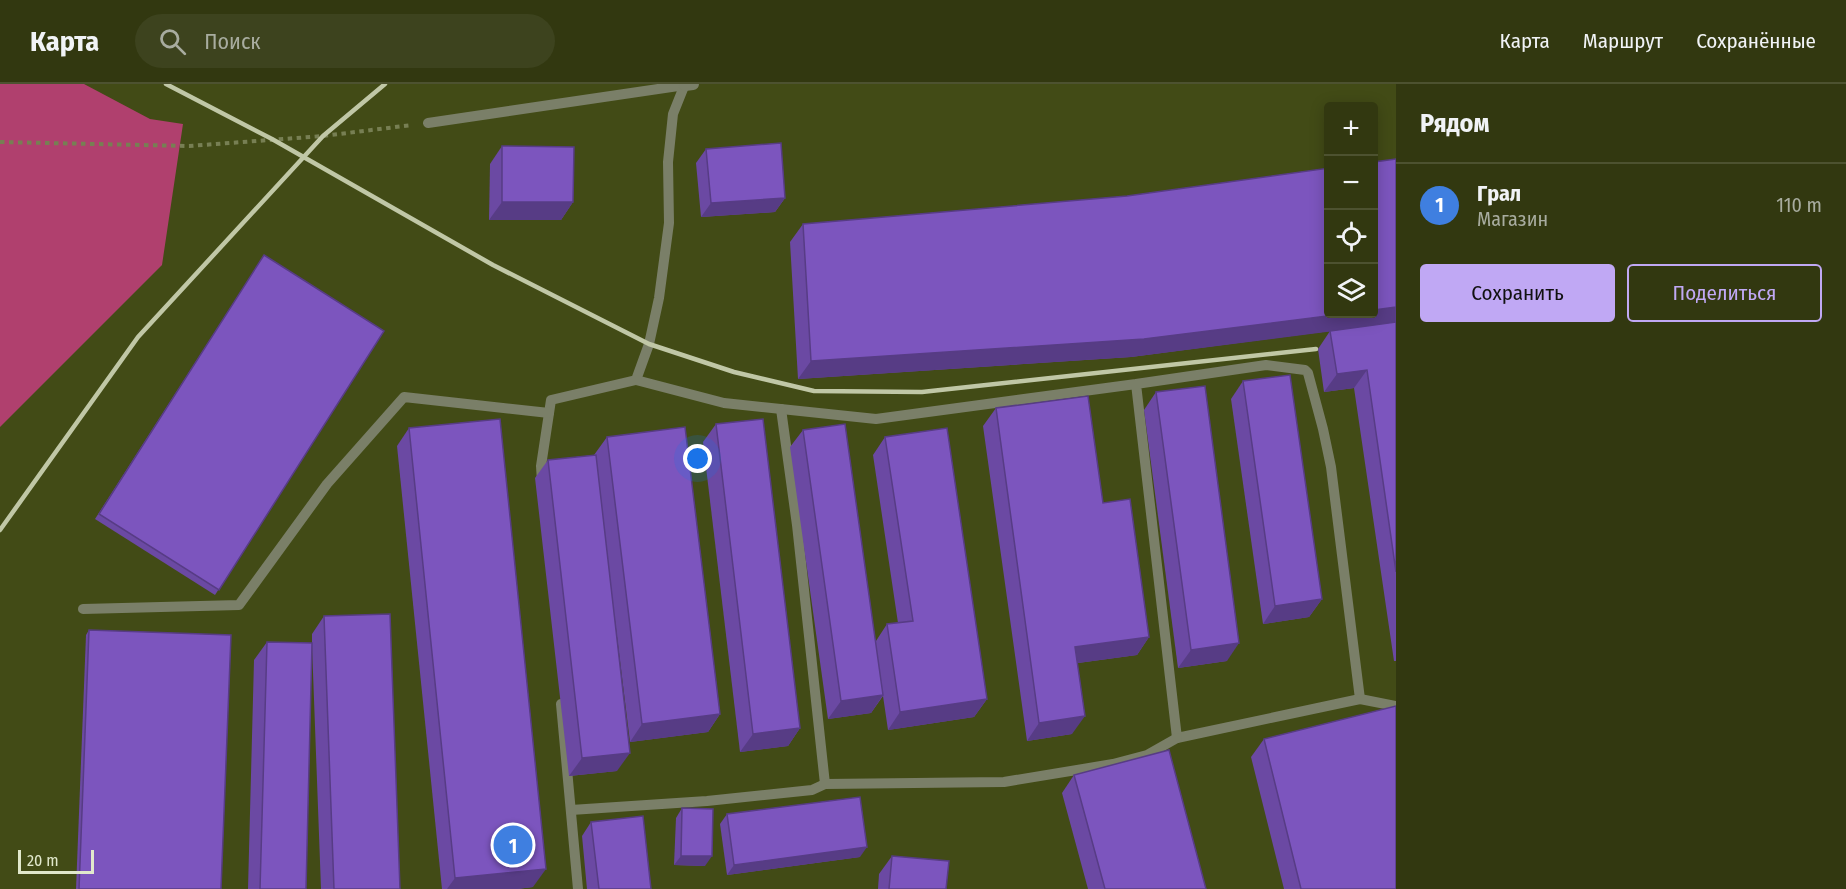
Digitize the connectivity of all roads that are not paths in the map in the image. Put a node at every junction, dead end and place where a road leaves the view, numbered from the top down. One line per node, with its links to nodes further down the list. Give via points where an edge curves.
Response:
1 (685, 84): 2 (street); 3 (lane); 4 (lane, via 673,114 668,162 669,223 659,298)
2 (693, 84)
3 (428, 123)
4 (636, 380): 6 (lane, via 724,403); 7 (lane, via 551,400)
5 (1136, 384): 6 (lane, via 876,419); 11 (lane, via 1266,365 1308,373 1331,467); 13 (lane)
6 (781, 409): 14 (lane)
7 (549, 413): 8 (lane, via 541,466); 9 (lane, via 404,397 327,484 239,605)
8 (543, 490)
9 (83, 609)
10 (560, 692): 15 (lane)
11 (1360, 699): 12 (lane); 13 (lane)
12 (1396, 706)
13 (1177, 738): 14 (lane, via 1147,754 1113,764 1004,782)
14 (825, 784): 15 (lane, via 812,790 707,801)
15 (571, 810): 16 (lane)
16 (578, 889)

